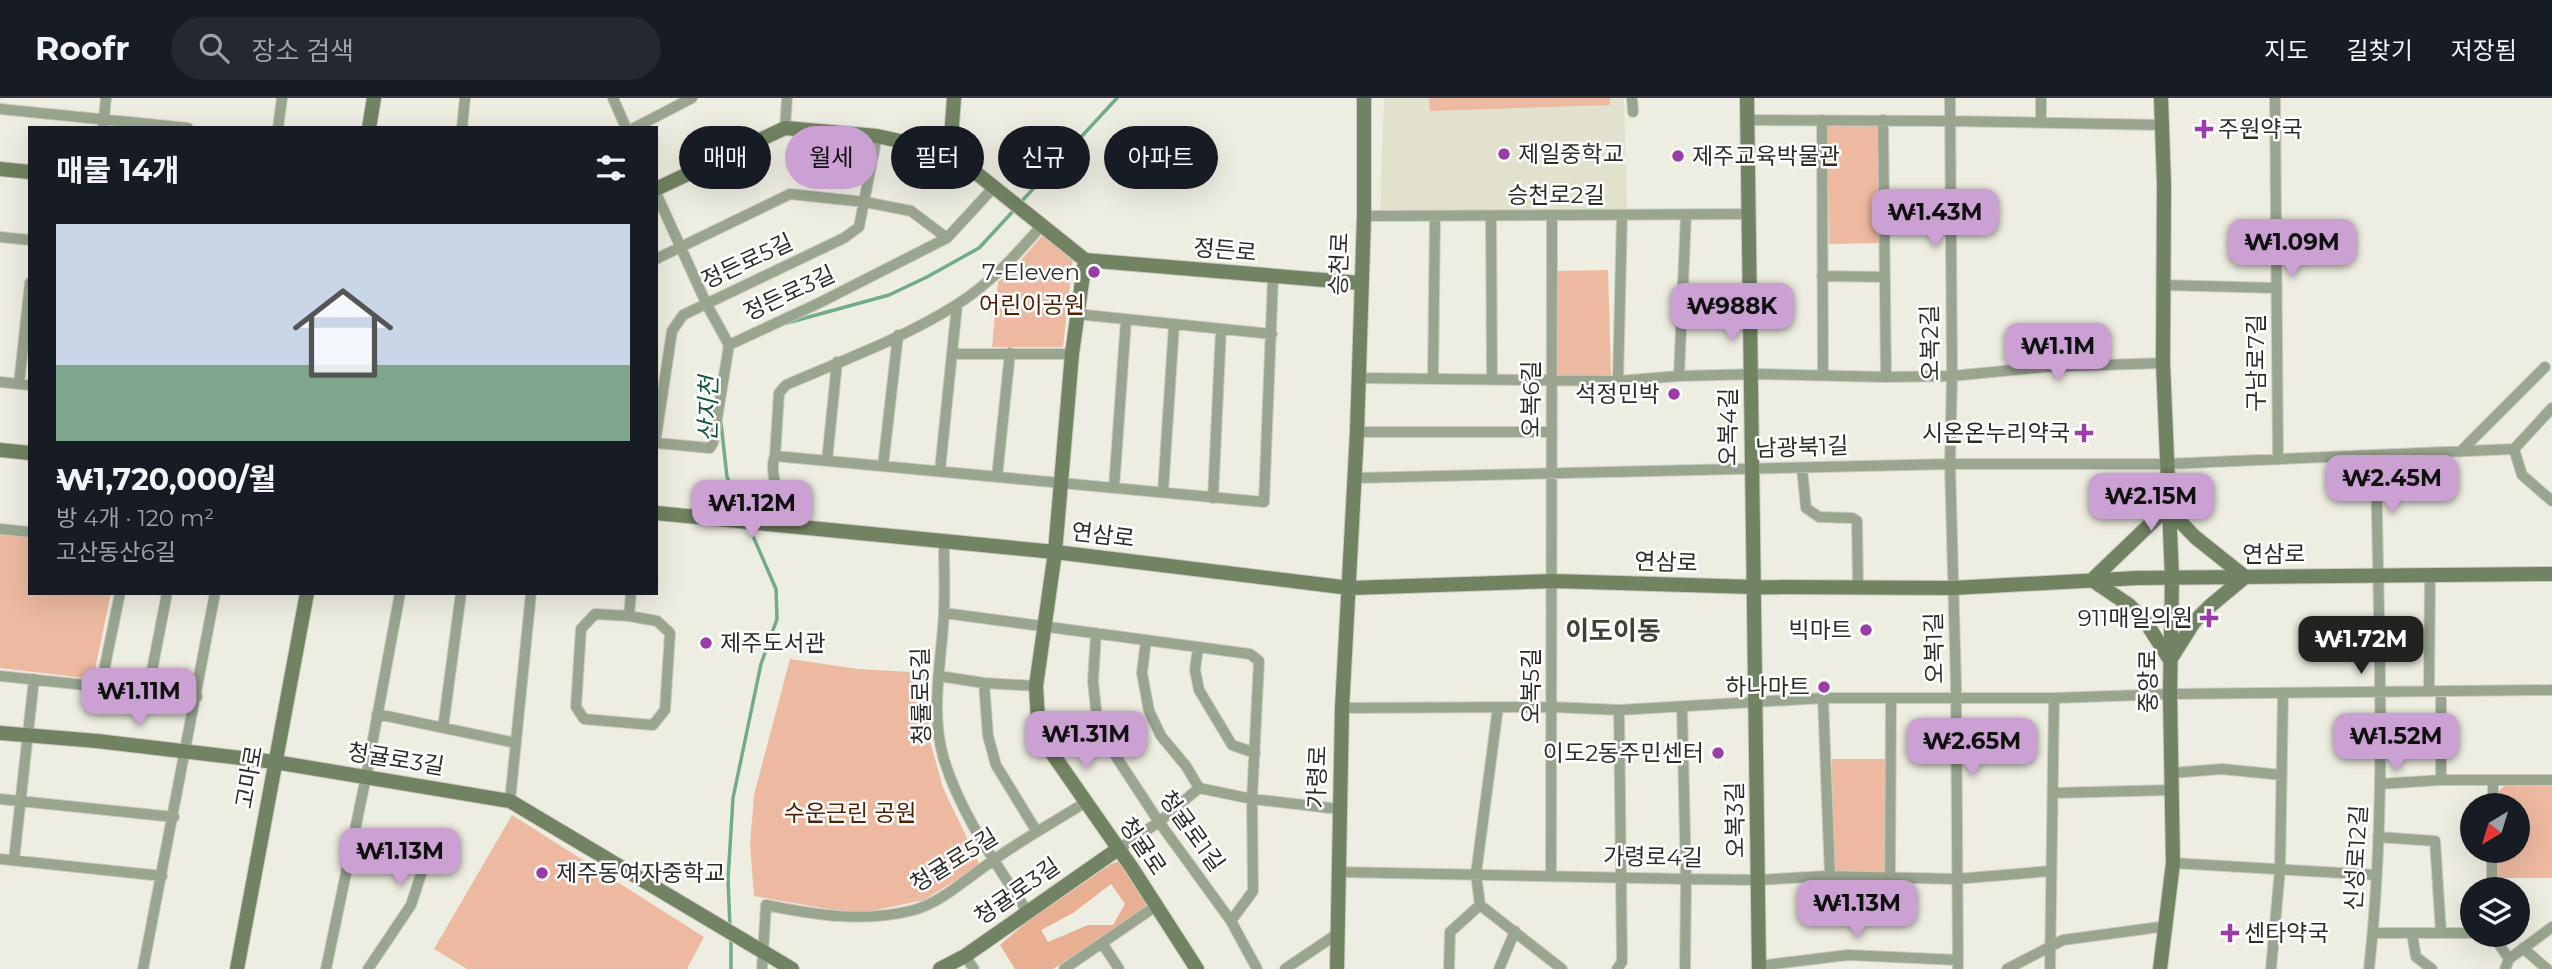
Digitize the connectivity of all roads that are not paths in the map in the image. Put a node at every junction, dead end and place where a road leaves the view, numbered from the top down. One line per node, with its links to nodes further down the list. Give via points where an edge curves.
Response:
1 (106, 98): 22 (street)
2 (282, 98): 26 (street)
3 (374, 98): 27 (main road)
4 (465, 98): 28 (street)
5 (613, 98): 29 (street)
6 (692, 98): 30 (street)
7 (787, 98): 31 (street)
8 (954, 98): 32 (main road)
9 (1364, 98): 47 (main road, 승천로)
10 (1632, 98): 17 (street)
11 (1747, 98): 18 (main road, 오복4길)
12 (1950, 98): 21 (street, 오복2길)
13 (2041, 98): 23 (street)
14 (2161, 98): 24 (main road, 중앙로)
15 (2275, 98): 63 (street, 구남로7길)
16 (0, 109): 22 (street)
17 (1633, 112)
18 (1747, 120): 19 (street); 44 (main road, 오복4길)
19 (1822, 120): 20 (street); 58 (street)
20 (1883, 121): 21 (street); 59 (street)
21 (1950, 121): 23 (street); 83 (street, 오복2길)
22 (104, 124): 25 (street)
23 (2041, 124): 24 (street)
24 (2162, 125): 62 (main road, 중앙로)
25 (146, 126)
26 (278, 126)
27 (369, 126)
28 (462, 126)
29 (625, 126)
30 (638, 126)
31 (785, 126)
32 (952, 126)
33 (785, 128): 41 (main road)
34 (877, 136): 35 (main road)
35 (891, 139)
36 (0, 169): 37 (main road)
37 (28, 172)
38 (984, 179): 39 (main road)
39 (991, 185): 51 (main road); 53 (street, 정든로3길)
40 (867, 189): 43 (street, 정든로5길)
41 (658, 190)
42 (658, 196): 55 (street)
43 (865, 202): 53 (street, via 911,211); 55 (street, via 790,194); 64 (street, 정든로5길, via 859,227 844,238)
44 (1748, 214): 46 (street, 승천로2길); 80 (main road, 오복4길)
45 (1622, 215): 46 (street, 승천로2길); 50 (street, 승천로2길); 89 (street)
46 (1686, 215): 82 (street)
47 (1364, 216): 48 (street, 승천로2길); 61 (main road, 승천로)
48 (1435, 216): 49 (street, 승천로2길); 86 (street)
49 (1491, 216): 50 (street, 승천로2길); 87 (street)
50 (1552, 216): 88 (street, 오복6길)
51 (1042, 225): 57 (main road); 65 (street, via 1012,259)
52 (0, 237): 54 (street)
53 (947, 238): 73 (street, 정든로3길)
54 (28, 240)
55 (680, 247): 56 (street); 64 (street)
56 (658, 258)
57 (1085, 260): 60 (main road, 정든로); 66 (main road)
58 (1822, 276): 59 (street); 81 (street)
59 (1884, 277): 84 (street)
60 (1273, 278): 61 (main road, 정든로); 71 (street)
61 (1360, 283): 85 (main road, 승천로)
62 (2162, 285): 63 (street); 78 (main road, 중앙로)
63 (2277, 288): 103 (street, 구남로7길)
64 (706, 303): 73 (street); 93 (street, 정든로5길, via 683,315 673,331)
65 (957, 305): 72 (street); 75 (street)
66 (1076, 314): 68 (street); 76 (main road)
67 (28, 317): 91 (street)
68 (1126, 320): 69 (street); 115 (street)
69 (1174, 325): 70 (street); 116 (street)
70 (1221, 329): 71 (street); 117 (street)
71 (1272, 334): 117 (street, via 1264,502)
72 (898, 335): 77 (street); 107 (street)
73 (729, 345): 96 (street, 정든로3길, via 710,448)
74 (1010, 353): 75 (street); 76 (street); 112 (street)
75 (952, 354): 109 (street)
76 (1072, 354): 114 (main road)
77 (837, 362): 102 (street, via 786,385 779,393); 104 (street)
78 (2163, 363): 83 (street); 106 (main road, 중앙로)
79 (2545, 367): 99 (street)
80 (1751, 375): 81 (street); 82 (street); 110 (main road, 오복4길)
81 (1823, 375): 84 (street)
82 (1679, 376): 89 (street)
83 (1952, 376): 84 (street); 105 (street, 오복2길)
84 (1886, 377)
85 (1359, 378): 86 (street); 94 (main road, 승천로)
86 (1433, 378): 87 (street)
87 (1492, 379): 88 (street)
88 (1552, 380): 89 (street); 95 (street, 오복6길)
89 (1618, 381)
90 (0, 382): 91 (street)
91 (24, 385)
92 (2552, 408): 97 (street)
93 (658, 425)
94 (1357, 432): 95 (street); 113 (main road, 승천로)
95 (1552, 432): 111 (street, 오복6길)
96 (658, 443)
97 (2514, 449): 99 (street); 118 (street, via 2522,475)
98 (0, 450): 100 (main road)
99 (2460, 452): 101 (street)
100 (28, 453)
101 (2376, 455): 103 (street); 127 (street)
102 (775, 456): 104 (street); 121 (street, via 771,463)
103 (2278, 460): 106 (street)
104 (827, 461): 107 (street)
105 (1950, 464): 106 (street, 남광북1길); 108 (street, 남광북1길); 136 (street, 오복2길)
106 (2166, 464): 119 (main road, 중앙로)
107 (883, 466): 109 (street)
108 (1802, 468): 110 (street, 남광북1길); 135 (street, via 1805,508 1819,517 1857,521)
109 (940, 470): 112 (street)
110 (1751, 470): 111 (street, 남광북1길); 134 (main road, 오복4길)
111 (1552, 474): 113 (street, 남광북1길); 132 (street, 오복6길)
112 (997, 477): 114 (street)
113 (1354, 478): 133 (main road, 승천로)
114 (1060, 483): 115 (street); 125 (main road)
115 (1114, 488): 116 (street)
116 (1163, 492): 117 (street)
117 (1213, 498)
118 (2552, 501)
119 (2167, 508): 129 (main road); 130 (main road, 중앙로); 131 (main road)
120 (658, 513): 121 (main road, 연삼로)
121 (786, 527): 124 (main road, 연삼로)
122 (0, 529): 123 (street)
123 (28, 532)
124 (944, 542): 125 (main road, 연삼로); 145 (street, 청률로5길)
125 (1055, 552): 133 (main road, 연삼로); 147 (main road, 청귤로)
126 (2552, 574): 128 (main road, 연삼로)
127 (2377, 575): 128 (main road, 연삼로); 129 (main road, 연삼로); 162 (street, 신성로12길)
128 (2430, 575): 160 (street)
129 (2245, 577): 130 (main road, 연삼로); 151 (main road, via 2194,622)
130 (2172, 578): 131 (main road, 연삼로); 151 (main road, 중앙로)
131 (2092, 580): 136 (main road, 연삼로); 151 (main road, via 2145,621)
132 (1553, 582): 133 (main road, 연삼로); 134 (main road, 연삼로); 172 (street, 오복5길)
133 (1350, 587): 174 (main road, 가령로)
134 (1754, 587): 135 (main road, 연삼로); 170 (main road, 오복3길)
135 (1858, 587): 136 (main road, 연삼로)
136 (1954, 588): 166 (street, 오복1길)
137 (120, 595): 156 (street)
138 (167, 595): 159 (street)
139 (215, 595): 165 (street)
140 (307, 595): 183 (main road, 고마로)
141 (400, 595): 176 (street)
142 (461, 595): 177 (street)
143 (531, 595): 180 (street)
144 (631, 595): 146 (street)
145 (944, 613): 147 (street); 153 (street, 청률로5길)
146 (629, 616): 146 (street, via 657,621 670,633 665,710 653,725 584,719 576,707 582,629 595,614)
147 (1043, 626): 148 (street); 157 (main road, 청귤로)
148 (1096, 633): 149 (street); 202 (street, 청귤로1길, via 1093,681 1098,729)
149 (1146, 640): 150 (street); 191 (street, via 1142,674 1149,711 1161,736)
150 (1198, 647): 182 (street, via 1195,670 1199,690 1232,745); 182 (street, via 1251,654 1259,661)
151 (2170, 660): 164 (main road, 중앙로)
152 (0, 676): 154 (street)
153 (939, 676): 155 (street); 209 (street, 청률로5길, via 943,754 956,790)
154 (34, 679): 156 (street); 179 (street)
155 (985, 683): 157 (street); 203 (street, via 988,737 996,765)
156 (101, 685): 159 (street)
157 (1036, 686): 199 (main road, 청귤로, via 1038,721 1047,746)
158 (2552, 690): 161 (street)
159 (148, 691): 165 (street)
160 (2429, 691): 161 (street); 162 (street)
161 (2441, 691): 187 (street)
162 (2379, 692): 163 (street); 190 (street, 신성로12길)
163 (2283, 693): 164 (street); 185 (street)
164 (2170, 694): 169 (street); 184 (main road, 중앙로)
165 (197, 696): 181 (street)
166 (1956, 697): 168 (street); 169 (street); 222 (street, 오복1길)
167 (1823, 698): 168 (street); 170 (street); 218 (street)
168 (1891, 698): 220 (street)
169 (2054, 698): 193 (street)
170 (1755, 702): 173 (street); 223 (main road, 오복3길)
171 (1498, 707): 172 (street); 174 (street); 214 (street)
172 (1552, 707): 175 (street); 217 (street, 오복5길)
173 (1682, 707): 175 (street); 221 (street)
174 (1342, 708): 200 (main road, 가령로)
175 (1619, 710): 219 (street)
176 (377, 714): 177 (street); 186 (street)
177 (443, 728): 180 (street)
178 (0, 733): 179 (main road, 청귤로3길)
179 (27, 735): 181 (main road, 청귤로3길); 197 (street)
180 (516, 743): 198 (street)
181 (186, 751): 183 (main road, 청귤로3길); 201 (street)
182 (1255, 753): 196 (street)
183 (275, 762): 186 (main road, 청귤로3길); 247 (main road, 고마로)
184 (2171, 773): 185 (street, via 2221,769); 192 (main road, 중앙로)
185 (2282, 775): 211 (street)
186 (366, 777): 198 (main road, 청귤로3길); 204 (street)
187 (2441, 780): 189 (street); 190 (street)
188 (2552, 780): 189 (street)
189 (2493, 781): 194 (street)
190 (2380, 784): 205 (street, 신성로12길)
191 (1199, 788): 196 (street); 202 (street)
192 (2172, 790): 193 (street); 210 (main road, 중앙로)
193 (2053, 793): 212 (street)
194 (2493, 793)
195 (0, 799): 197 (street)
196 (1252, 799): 200 (street); 227 (street, via 1253,891)
197 (20, 801): 201 (street); 208 (street)
198 (510, 801): 240 (main road, 청귤로3길)
199 (1086, 802): 203 (street, 청귤로5길); 206 (main road, 청귤로)
200 (1339, 809): 213 (main road, 가령로)
201 (174, 817): 216 (street)
202 (1158, 822): 206 (street); 227 (street, 청귤로1길)
203 (1037, 832): 209 (street, 청귤로5길)
204 (354, 833): 248 (street); 249 (street, via 428,853 411,905)
205 (2378, 837): 215 (street, 신성로12길); 232 (street, via 2435,841)
206 (1118, 849): 225 (main road, 청귤로); 226 (main road, 청귤로3길)
207 (0, 859): 208 (street)
208 (14, 860): 216 (street)
209 (994, 860): 226 (street, 청률로5길); 240 (street, 청귤로5길, via 915,909 857,919 766,905)
210 (2173, 863): 211 (street); 228 (main road, 중앙로)
211 (2280, 869): 215 (street); 269 (street)
212 (2051, 871): 222 (street, 가령로4길); 238 (street)
213 (1338, 872): 214 (street, 가령로4길); 234 (main road, 가령로)
214 (1476, 874): 217 (street, 가령로4길); 224 (street)
215 (2376, 875): 231 (street, 신성로12길)
216 (162, 876): 246 (street)
217 (1551, 876): 219 (street, 가령로4길)
218 (1830, 876): 220 (street, 가령로4길); 223 (street, 가령로4길)
219 (1620, 878): 221 (street, 가령로4길); 263 (street, via 1622,962)
220 (1890, 878): 222 (street, 가령로4길)
221 (1686, 879): 223 (street, 가령로4길); 264 (street)
222 (1956, 879): 244 (street, 오복1길)
223 (1758, 880): 245 (main road, 오복3길)
224 (1480, 905): 230 (street); 260 (street, via 1450,932)
225 (1156, 906): 236 (street); 256 (main road, 청귤로)
226 (1027, 911): 241 (main road, 청귤로3길)
227 (1231, 921): 257 (street, 청귤로1길)
228 (2166, 926): 238 (street, via 2063,940); 268 (main road, 중앙로)
229 (2552, 927): 239 (street)
230 (1515, 931): 261 (street); 262 (street)
231 (2373, 933): 235 (street, 신성로12길); 270 (street, 신성로12길)
232 (2441, 933): 233 (street, 신성로12길); 235 (street, 신성로12길)
233 (2460, 933)
234 (1337, 934): 258 (street); 259 (main road, 가령로)
235 (2412, 934): 271 (street, via 2416,957)
236 (1102, 943): 254 (street); 255 (street)
237 (2498, 947): 243 (street)
238 (2050, 948): 266 (street); 267 (street)
239 (2524, 948): 243 (street); 272 (street)
240 (764, 952): 250 (street); 251 (main road)
241 (965, 956): 252 (main road, 청귤로3길); 253 (street)
242 (1877, 956): 244 (street, 오복1길); 245 (street, 오복1길, via 1848,955); 265 (street)
243 (2507, 964)
244 (1958, 965)
245 (1758, 967)
246 (143, 969)
247 (237, 969)
248 (326, 969)
249 (368, 969)
250 (762, 969)
251 (792, 969)
252 (940, 969)
253 (974, 969)
254 (1064, 969)
255 (1119, 969)
256 (1197, 969)
257 (1257, 969)
258 (1285, 969)
259 (1337, 969)
260 (1449, 969)
261 (1499, 969)
262 (1562, 969)
263 (1617, 969)
264 (1685, 969)
265 (1871, 969)
266 (2007, 969)
267 (2050, 969)
268 (2160, 969)
269 (2271, 969)
270 (2369, 969)
271 (2432, 969)
272 (2547, 969)

